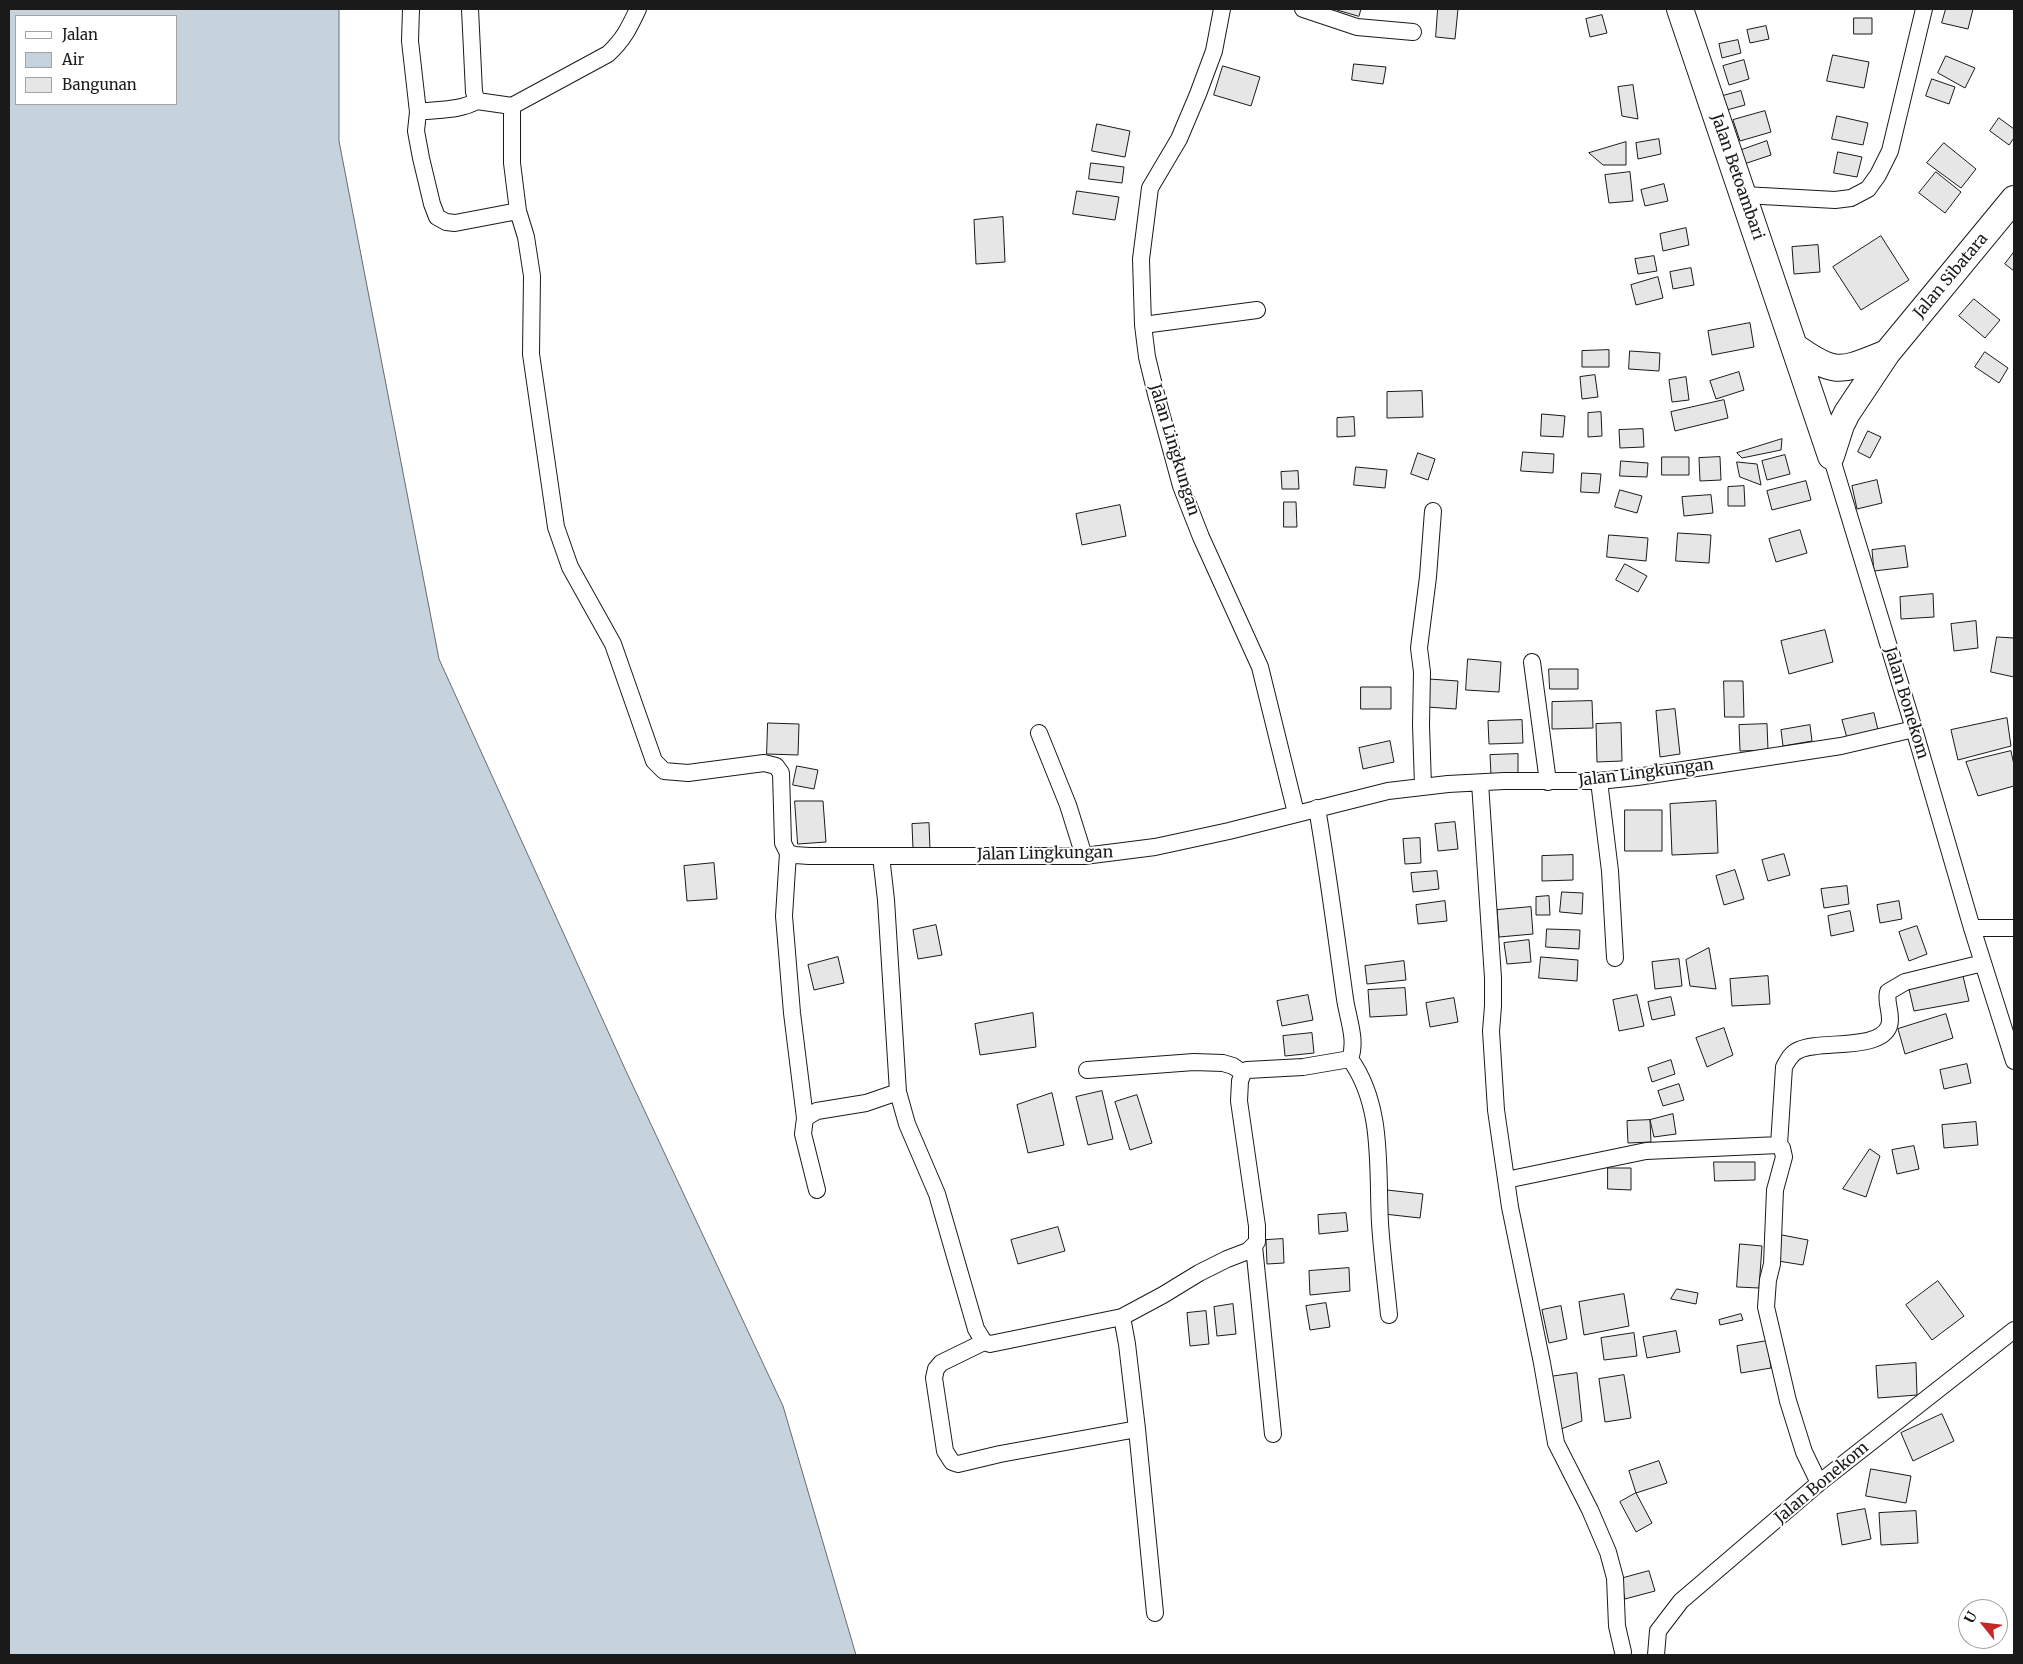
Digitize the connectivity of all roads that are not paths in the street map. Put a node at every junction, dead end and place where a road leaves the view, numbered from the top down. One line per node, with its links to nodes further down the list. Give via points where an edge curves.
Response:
1 (411, 9): 11 (street, via 410,41)
2 (470, 9): 9 (street)
3 (638, 9): 10 (street, via 626,34 608,54)
4 (1222, 9): 16 (street, Jalan Lingkungan, via 1214,51 1198,94 1179,139 1150,188 1141,259)
5 (1303, 9): 8 (street, via 1358,27)
6 (1680, 9): 12 (main road, Jalan Betoambari)
7 (1924, 9): 12 (street, via 1890,151 1868,189 1851,198 1835,200)
8 (1413, 32)
9 (477, 101): 10 (street); 11 (street, via 461,108)
10 (512, 106): 14 (street, via 512,163)
11 (418, 112): 14 (street, via 416,131 437,217 455,223)
12 (1744, 195): 17 (main road, Jalan Betoambari)
13 (2014, 199): 18 (main road, Jalan Sibatara)
14 (518, 212): 30 (street, via 532,276 531,354 542,435 556,527 570,567 613,644 654,761 664,771 677,773 764,763 776,766 781,773 783,843)
15 (1257, 310): 16 (street)
16 (1143, 325): 29 (street, Jalan Lingkungan, via 1147,357 1181,486 1260,667)
17 (1794, 346): 18 (main road, Jalan Sibatara, via 1821,364 1836,369); 19 (main road, Jalan Bonekom)
18 (1887, 353): 19 (main road, Jalan Sibatara, via 1847,413)
19 (1831, 456): 22 (street, Jalan Bonekom)
20 (1433, 511): 27 (street, via 1419,648)
21 (1532, 662): 25 (street)
22 (1914, 729): 24 (street, Jalan Lingkungan, via 1841,746); 33 (street, Jalan Bonekom)
23 (1039, 733): 32 (street)
24 (1599, 781): 25 (street, Jalan Lingkungan); 35 (street, via 1610,871)
25 (1548, 782): 26 (street, Jalan Lingkungan)
26 (1480, 783): 27 (street, Jalan Lingkungan); 44 (street, via 1493,978 1491,1031 1496,1110)
27 (1423, 786): 28 (street, Jalan Lingkungan)
28 (1317, 808): 29 (street, Jalan Lingkungan); 37 (street, via 1353,1043)
29 (1296, 813): 32 (street, Jalan Lingkungan, via 1155,847)
30 (788, 853): 31 (street, Jalan Lingkungan); 42 (street, via 784,916)
31 (881, 856): 32 (street, Jalan Lingkungan); 41 (street)
32 (1084, 856)
33 (1972, 928): 34 (street); 36 (street, Jalan Bonekom)
34 (2014, 928)
35 (1614, 958)
36 (1983, 963): 38 (street, Jalan Bonekom); 43 (street, via 1905,982 1888,992 1889,1025 1884,1034 1872,1040 1800,1049 1790,1056 1784,1067)
37 (1350, 1060): 40 (street); 47 (street, via 1369,1096 1377,1140 1380,1224)
38 (2014, 1061)
39 (1087, 1070): 40 (street, via 1194,1062 1223,1063)
40 (1243, 1073): 46 (street, via 1239,1100 1257,1226)
41 (898, 1092): 42 (street, via 866,1103 817,1111); 50 (street, via 907,1124 937,1194 976,1329)
42 (805, 1118): 45 (street, via 802,1134)
43 (1779, 1145): 44 (street, via 1646,1151); 53 (street, via 1784,1157 1776,1190 1766,1307 1788,1401 1804,1452)
44 (1506, 1180): 55 (street, via 1556,1443 1608,1552 1615,1578 1617,1626)
45 (817, 1190)
46 (1254, 1246): 48 (street, via 1198,1273); 52 (street)
47 (1389, 1315)
48 (1122, 1317): 50 (street, via 990,1344); 51 (street)
49 (2014, 1330): 53 (street, Jalan Bonekom)
50 (984, 1342): 51 (street, via 941,1363 934,1378 945,1451 952,1462 958,1464)
51 (1137, 1429): 54 (street)
52 (1273, 1434)
53 (1819, 1483): 56 (street, Jalan Bonekom, via 1681,1601 1658,1631)
54 (1156, 1613)
55 (1623, 1652)
56 (1656, 1655)

